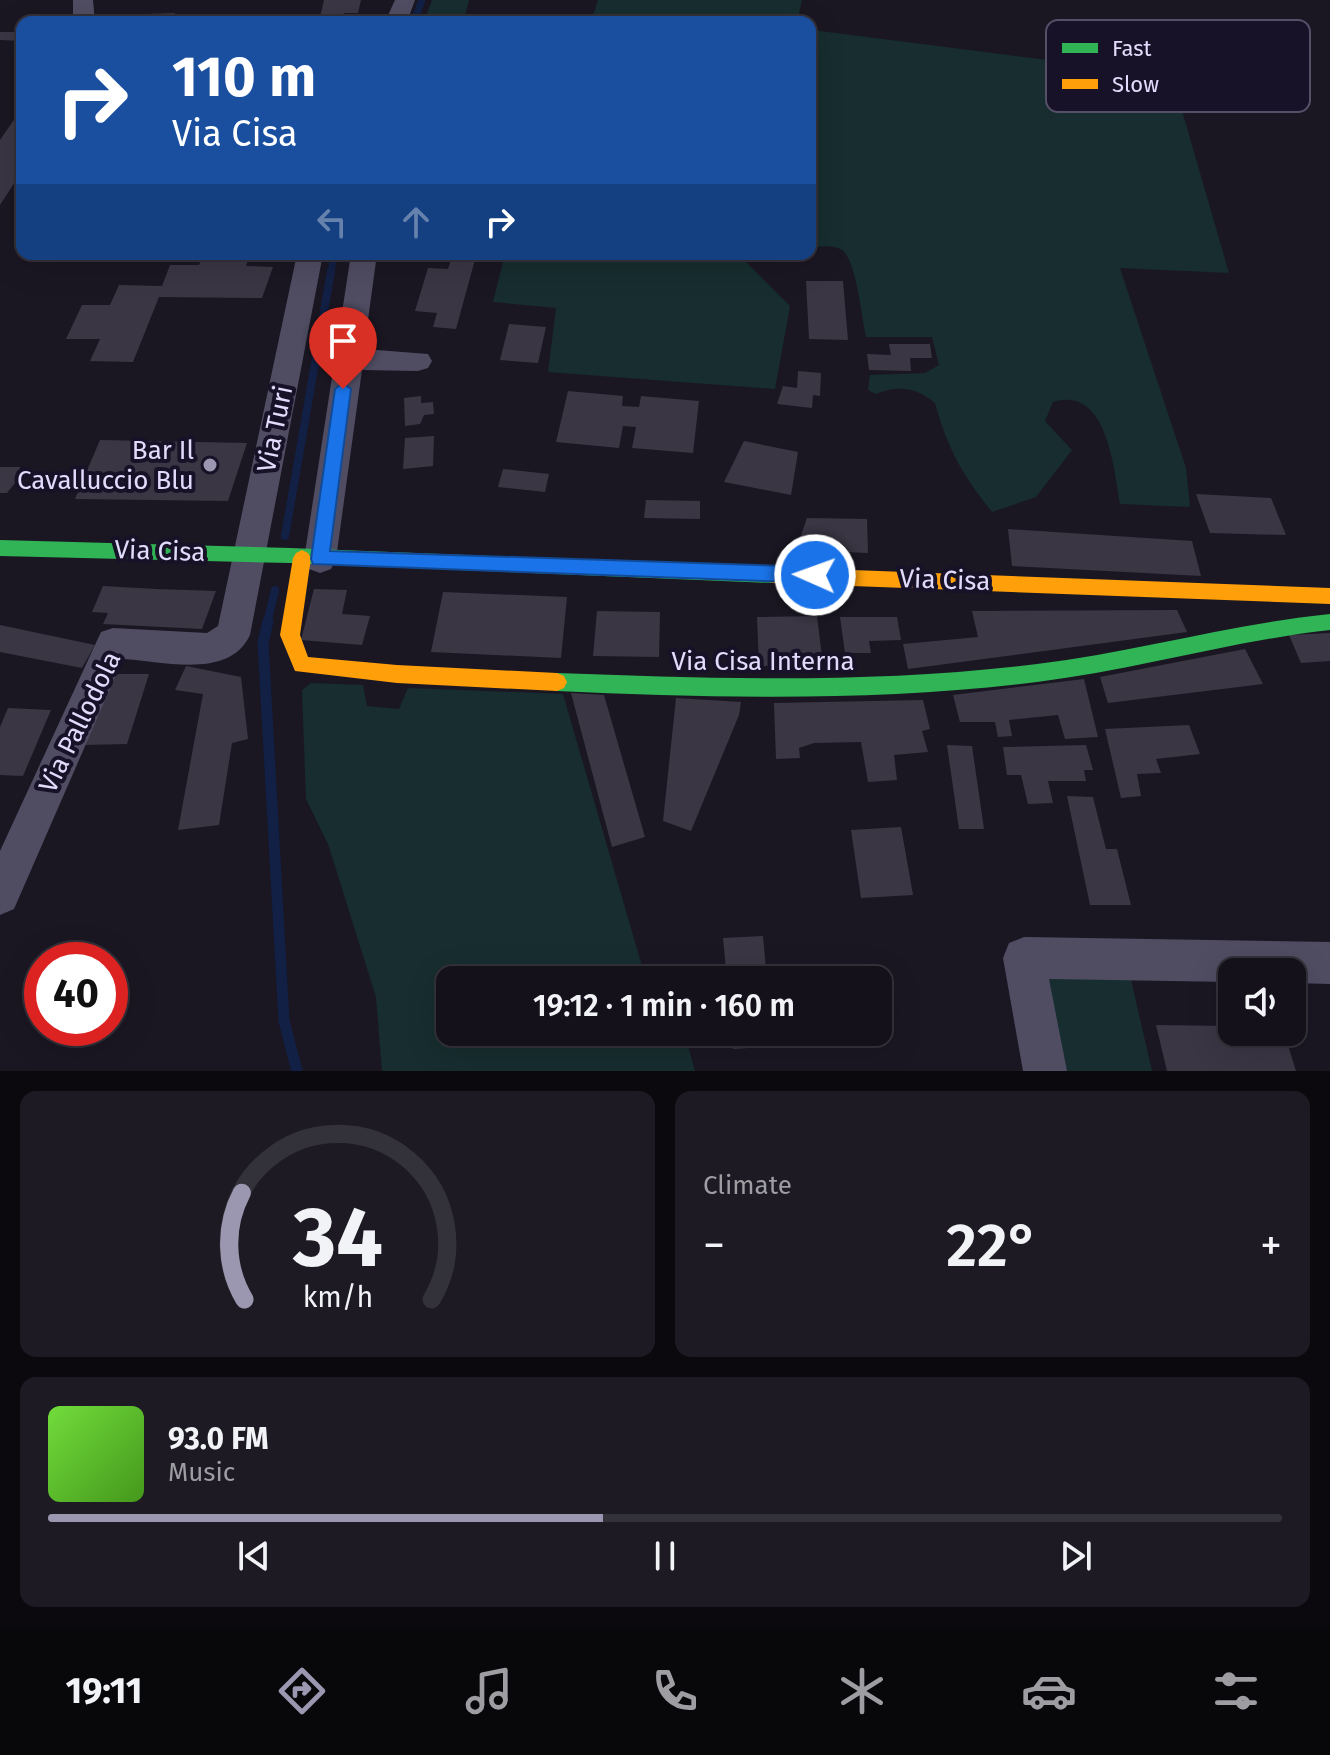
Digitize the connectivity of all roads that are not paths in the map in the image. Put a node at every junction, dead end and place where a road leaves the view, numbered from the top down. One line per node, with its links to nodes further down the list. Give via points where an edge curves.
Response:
1 (309, 260): 6 (street, Via Turi)
2 (363, 260): 3 (street)
3 (347, 359): 4 (street); 7 (street)
4 (418, 361)
5 (0, 548): 6 (street, Via Cisa, via 187,550)
6 (249, 556): 7 (street, Via Cisa); 10 (street, Via Pallodola, via 233,635 212,649 113,643)
7 (311, 558): 8 (street, Via Cisa); 9 (street, Via Cisa Interna, via 290,635 302,665 367,673 674,688 868,687 1040,673)
8 (1330, 596)
9 (1330, 622)
10 (0, 895)
11 (1330, 963): 12 (street, via 1024,958)
12 (1045, 1071)

